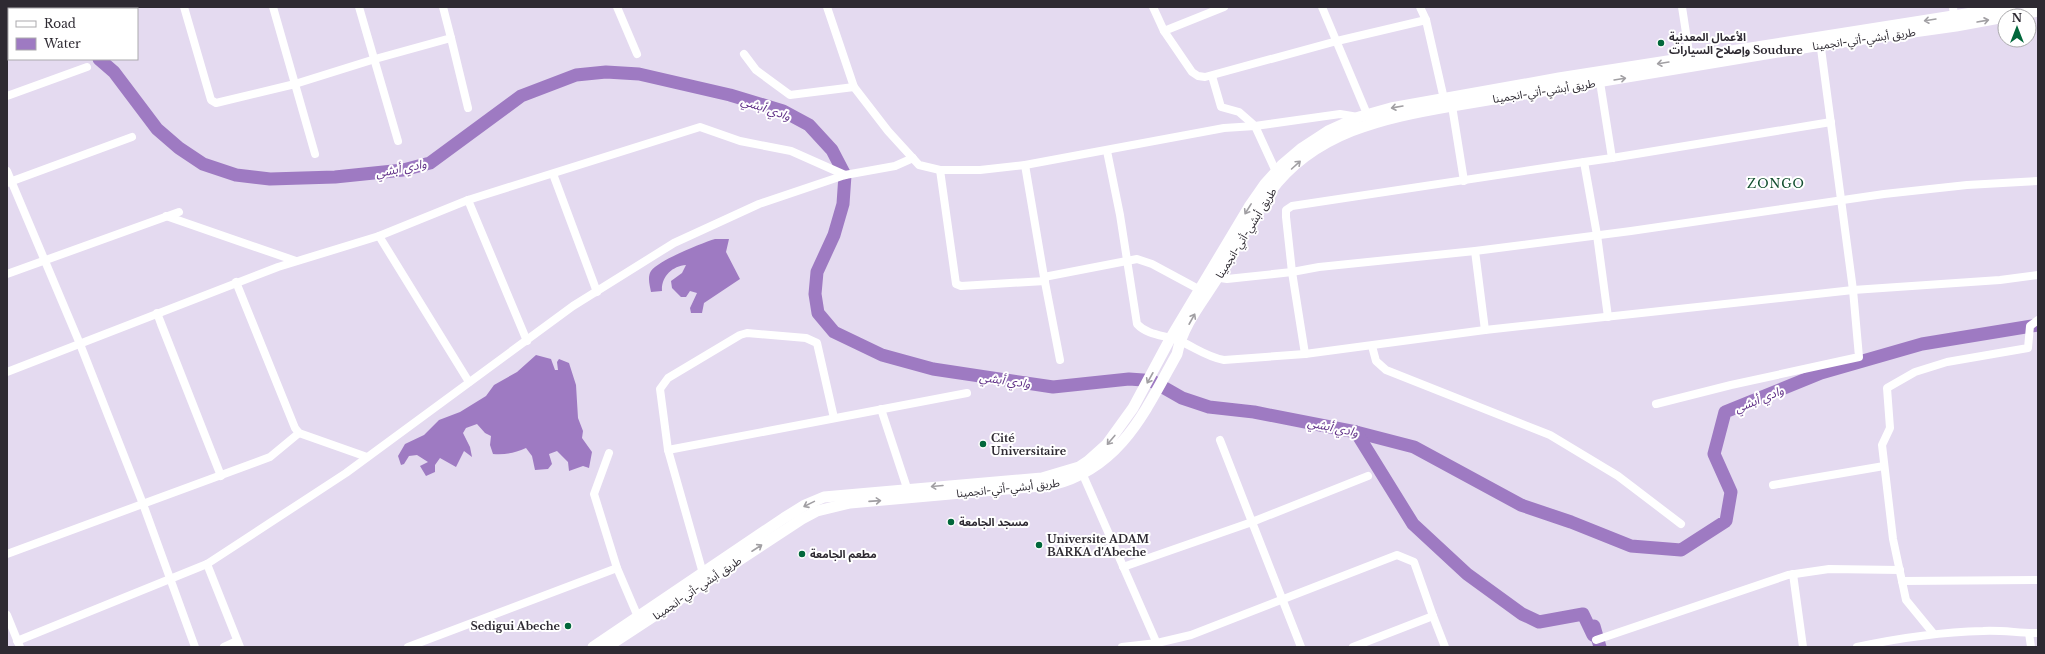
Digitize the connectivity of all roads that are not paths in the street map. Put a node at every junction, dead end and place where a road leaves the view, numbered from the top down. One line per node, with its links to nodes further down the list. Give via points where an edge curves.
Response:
1 (184, 7): 29 (street, via 211,100 223,103)
2 (273, 7): 29 (street)
3 (359, 7): 23 (street)
4 (443, 7): 18 (street)
5 (617, 7): 21 (street)
6 (827, 7): 30 (street)
7 (1153, 7): 16 (street)
8 (1224, 7): 16 (street)
9 (1322, 7): 20 (street)
10 (1420, 7): 15 (street)
11 (1682, 7): 24 (street)
12 (2010, 7): 13 (highway)
13 (1954, 12): 17 (highway, one-way to 17)
14 (1997, 18): 17 (highway, طريق أبشي-أتي-انجمينا, one-way to 14)
15 (1426, 20): 20 (street); 32 (street)
16 (1164, 31): 26 (street, via 1192,72 1198,76)
17 (1877, 33): 19 (highway)
18 (451, 38): 23 (street); 33 (street)
19 (1820, 40): 24 (highway); 27 (highway, طريق أبشي-أتي-انجمينا, one-way to 19); 35 (street)
20 (1337, 41): 26 (street); 34 (street)
21 (637, 54)
22 (744, 54): 30 (street, via 756,70 790,94)
23 (375, 58): 29 (street); 38 (street)
24 (1690, 59): 28 (highway, one-way to 28)
25 (87, 67): 31 (street)
26 (1212, 76): 36 (street, via 1221,106 1239,112)
27 (1600, 82): 28 (highway, طريق أبشي-أتي-انجمينا); 42 (street)
28 (1560, 83): 32 (highway)
29 (295, 84): 40 (street)
30 (854, 87): 41 (street)
31 (7, 96)
32 (1448, 102): 34 (highway, one-way to 34, via 1391,108); 49 (highway, طريق أبشي-أتي-انجمينا, one-way to 32, via 1331,140 1359,127); 50 (street)
33 (468, 108)
34 (1363, 116): 36 (street, via 1340,114); 49 (highway, via 1328,131 1302,148)
35 (1831, 122): 42 (street); 54 (street)
36 (1255, 126): 39 (street, via 1224,128); 49 (street)
37 (132, 137): 52 (street)
38 (398, 141)
39 (1107, 151): 44 (street); 62 (street)
40 (314, 154)
41 (912, 158): 46 (street, via 919,165); 48 (street, via 895,166)
42 (1612, 158): 43 (street)
43 (1584, 162): 50 (street); 57 (street)
44 (1025, 165): 46 (street, via 980,170); 67 (street)
45 (7, 170): 52 (street)
46 (940, 170): 67 (street, via 956,284 960,286)
47 (553, 174): 48 (street, via 700,127 740,141 791,151); 53 (street); 71 (street)
48 (845, 175): 71 (street, via 759,204 674,242)
49 (1278, 176): 66 (highway, via 1249,206)
50 (1464, 181): 63 (street, via 1292,206 1286,210)
51 (2038, 181): 54 (street, via 1967,185)
52 (9, 182): 60 (street)
53 (468, 200): 58 (street); 76 (street)
54 (1841, 200): 57 (street); 69 (street)
55 (179, 212): 56 (street)
56 (166, 216): 60 (street); 61 (street)
57 (1598, 235): 59 (street); 73 (street)
58 (379, 236): 61 (street); 83 (street)
59 (1474, 251): 63 (street); 75 (street)
60 (45, 260): 64 (street); 78 (street)
61 (296, 261): 68 (street)
62 (1126, 262): 67 (street); 70 (street, via 1144,260); 77 (street, via 1137,324 1142,330)
63 (1292, 272): 66 (street, via 1227,279); 80 (street)
64 (7, 274)
65 (2038, 275): 69 (street)
66 (1213, 276): 70 (highway)
67 (1045, 279): 81 (street)
68 (236, 282): 72 (street); 90 (street)
69 (1853, 290): 73 (street); 85 (street, via 1859,357)
70 (1203, 291): 77 (highway)
71 (597, 292): 76 (street, via 573,306)
72 (157, 313): 78 (street); 97 (street)
73 (1608, 317): 75 (street)
74 (2038, 320): 95 (street, via 2030,326 2028,348 1940,364 1915,372 1887,388 1890,428 1882,445)
75 (1485, 330): 79 (street)
76 (527, 341): 83 (street)
77 (1172, 343): 80 (street, via 1211,358 1224,360); 88 (highway, one-way to 88); 89 (highway, طريق أبشي-أتي-انجمينا, via 1177,354)
78 (80, 344): 82 (street); 101 (street)
79 (1372, 346): 80 (street); 103 (street, via 1376,361 1386,370 1550,435 1618,476)
80 (1305, 354)
81 (1060, 360)
82 (7, 372)
83 (469, 382): 94 (street)
84 (967, 393): 86 (street)
85 (1656, 404)
86 (881, 409): 87 (street); 100 (street)
87 (834, 418): 92 (street); 92 (street, via 817,344 806,338 747,333 668,378 662,384 660,389)
88 (1125, 420): 89 (highway); 100 (highway, one-way to 100, via 1107,444 1088,461 1059,474)
89 (1135, 427): 96 (highway, طريق أبشي-أتي-انجمينا, via 1113,454)
90 (299, 433): 94 (street); 97 (street, via 270,457)
91 (1220, 440): 102 (street)
92 (668, 450): 110 (street)
93 (609, 453): 107 (street, via 594,494)
94 (367, 457): 105 (street)
95 (1884, 466): 99 (street); 108 (street, via 1893,539)
96 (1082, 475): 100 (highway, طريق أبشي-أتي-انجمينا, via 1052,485); 106 (street)
97 (221, 476): 101 (street)
98 (1368, 476): 102 (street)
99 (1773, 484)
100 (909, 494): 110 (highway, via 840,495 813,501 784,518)
101 (143, 504): 104 (street); 111 (street)
102 (1252, 522): 106 (street); 114 (street)
103 (1681, 524)
104 (7, 554)
105 (207, 564): 111 (street); 123 (street)
106 (1123, 567): 125 (street)
107 (617, 568): 117 (street); 128 (street)
108 (1900, 570): 109 (street, via 1829,569); 113 (street)
109 (1793, 574): 121 (street); 134 (street)
110 (704, 577): 117 (highway); 124 (highway, طريق أبشي-أتي-انجمينا)
111 (170, 580): 122 (street); 126 (street)
112 (2038, 580): 113 (street)
113 (1902, 581): 118 (street, via 1910,607)
114 (1282, 599): 116 (street, via 1397,555 1414,562); 125 (street, via 1191,635); 131 (street)
115 (7, 615): 122 (street)
116 (1433, 616): 132 (street); 133 (street)
117 (638, 617): 129 (highway)
118 (1933, 633): 119 (street, via 1984,630); 135 (street)
119 (2029, 633): 120 (street); 136 (street)
120 (2038, 633)
121 (1596, 640)
122 (19, 644)
123 (238, 644): 127 (street)
124 (612, 645)
125 (1158, 645): 130 (street)
126 (195, 647)
127 (224, 647)
128 (408, 647)
129 (593, 647)
130 (1122, 647)
131 (1301, 647)
132 (1353, 647)
133 (1445, 647)
134 (1803, 647)
135 (1857, 647)
136 (2031, 647)

